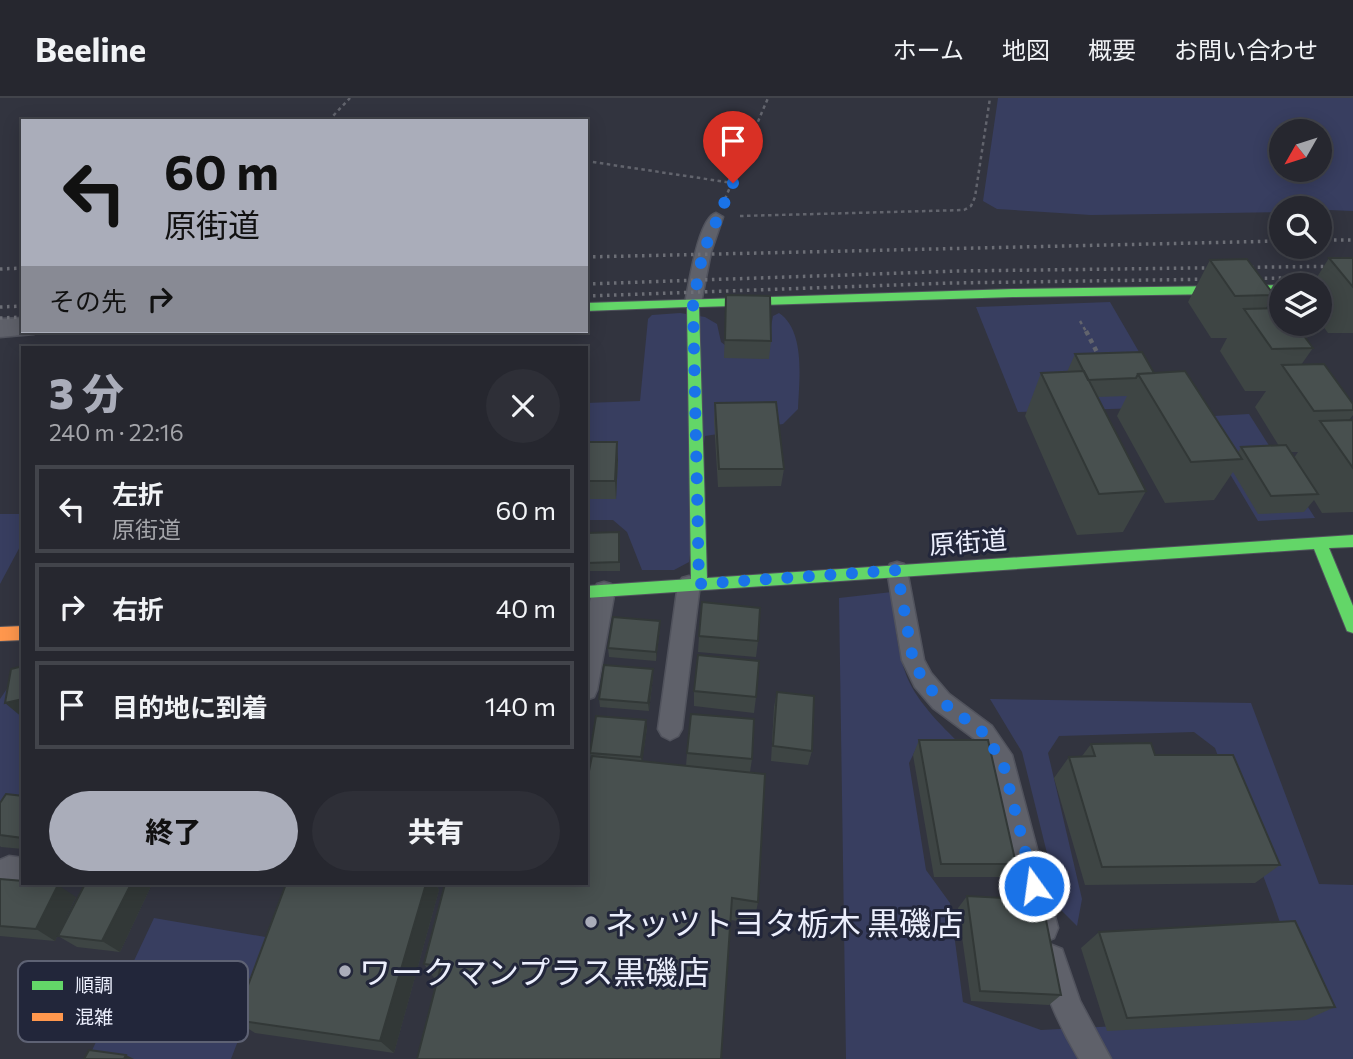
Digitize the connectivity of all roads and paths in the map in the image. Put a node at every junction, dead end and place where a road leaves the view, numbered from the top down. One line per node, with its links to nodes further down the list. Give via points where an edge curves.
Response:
1 (350, 98): 4 (path, via 335,111)
2 (768, 98): 6 (path)
3 (990, 98): 7 (path, via 975,197 964,210)
4 (334, 119)
5 (588, 161): 6 (path)
6 (733, 183): 7 (path)
7 (716, 217): 10 (lane, via 703,252)
8 (1269, 289): 9 (street)
9 (1065, 292): 10 (street); 14 (path)
10 (693, 303): 11 (street); 18 (street)
11 (588, 307)
12 (21, 327): 13 (street)
13 (0, 328)
14 (1102, 363)
15 (1353, 541): 16 (street, 原街道)
16 (1319, 543): 17 (street, 原街道); 20 (street)
17 (897, 570): 18 (street, 原街道); 27 (lane, via 913,660 923,680 941,701 984,733 1003,763 1059,985 1081,1037)
18 (694, 584): 19 (street, 原街道); 24 (lane)
19 (595, 591): 23 (lane)
20 (1353, 626)
21 (21, 632): 22 (street)
22 (0, 634)
23 (588, 669)
24 (670, 729)
25 (21, 871): 26 (lane, via 9,869)
26 (0, 874)
27 (1096, 1059)

